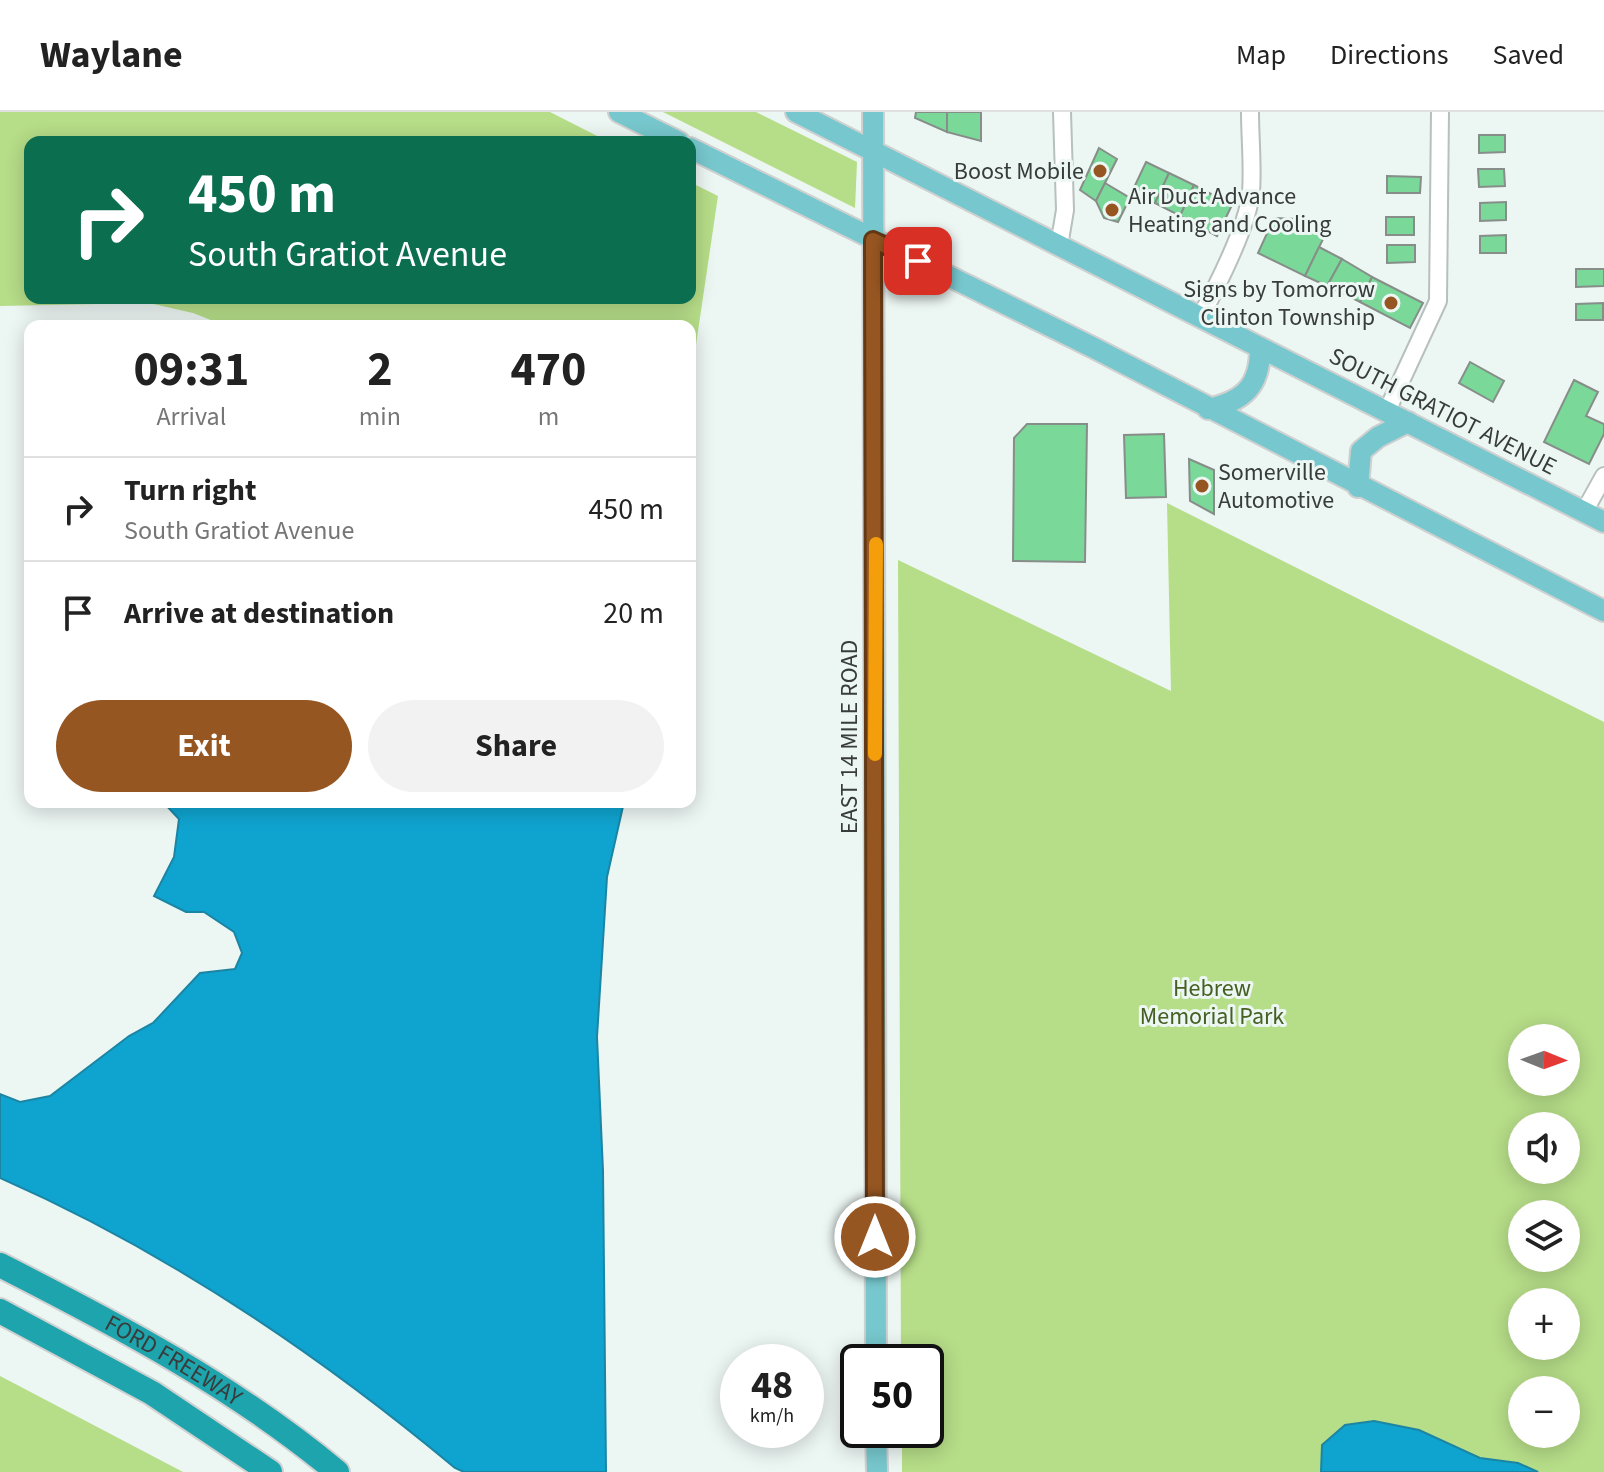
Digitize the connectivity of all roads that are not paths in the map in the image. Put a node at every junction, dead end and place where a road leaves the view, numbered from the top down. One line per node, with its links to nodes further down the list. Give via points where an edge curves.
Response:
1 (619, 112): 7 (main road)
2 (796, 112): 9 (main road, SOUTH GRATIOT AVENUE)
3 (873, 112): 9 (main road, EAST 14 MILE ROAD)
4 (1062, 112): 11 (street, via 1065,210)
5 (1250, 112): 12 (street, via 1247,213)
6 (1440, 112): 15 (street, via 1438,301)
7 (667, 136)
8 (696, 151): 10 (main road)
9 (872, 153): 10 (main road, EAST 14 MILE ROAD); 11 (main road, SOUTH GRATIOT AVENUE)
10 (873, 240): 14 (main road); 24 (main road, EAST 14 MILE ROAD)
11 (1059, 246): 12 (main road, SOUTH GRATIOT AVENUE)
12 (1200, 318): 13 (main road, SOUTH GRATIOT AVENUE)
13 (1260, 349): 14 (main road, via 1251,389 1228,405); 15 (main road, SOUTH GRATIOT AVENUE)
14 (1208, 409): 18 (main road)
15 (1387, 411): 16 (main road, SOUTH GRATIOT AVENUE)
16 (1408, 422): 18 (main road, via 1361,451); 19 (main road, SOUTH GRATIOT AVENUE)
17 (1604, 476): 19 (street)
18 (1358, 487): 21 (main road)
19 (1584, 512): 20 (main road, SOUTH GRATIOT AVENUE)
20 (1604, 522)
21 (1604, 611)
22 (0, 1265): 27 (highway, FORD FREEWAY, via 176,1359 276,1424)
23 (0, 1311): 26 (highway, FORD FREEWAY, via 171,1405)
24 (876, 1344)
25 (876, 1448): 28 (main road)
26 (270, 1472)
27 (337, 1472)
28 (877, 1472)

